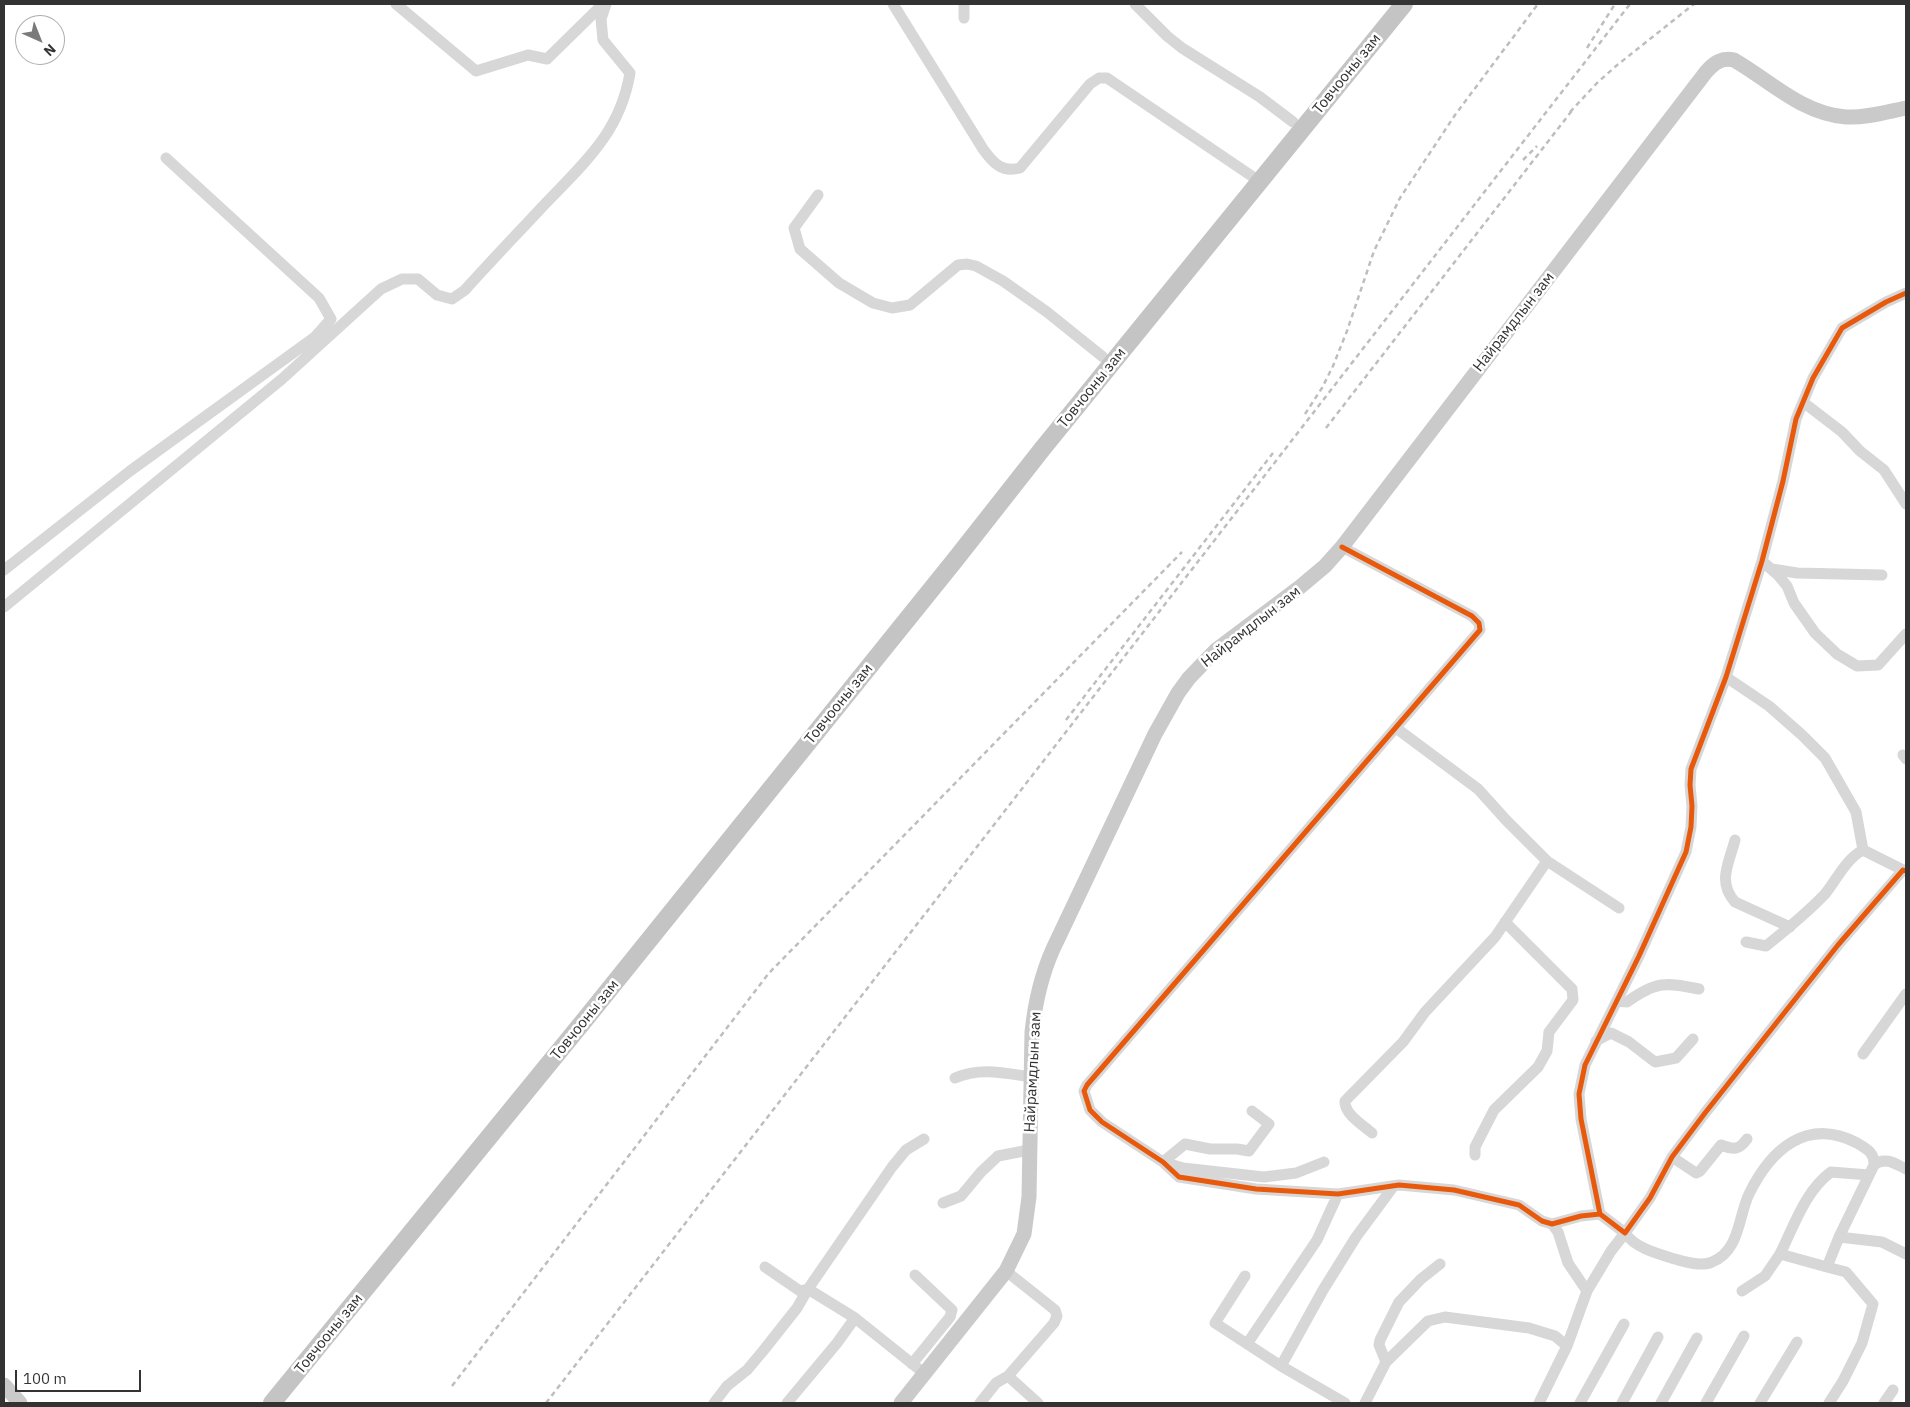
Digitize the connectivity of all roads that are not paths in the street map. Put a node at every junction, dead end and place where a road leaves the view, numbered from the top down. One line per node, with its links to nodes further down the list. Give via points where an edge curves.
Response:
1 (396, 4): 2 (street, via 476,72 528,55 547,59)
2 (605, 4): 23 (street, via 600,19 603,40 630,73 619,112 599,146 465,290 452,299 437,296 418,279 402,279 381,289 286,375)
3 (893, 4): 12 (street, via 978,141 999,167 1012,171 1020,168 1090,84 1099,78 1107,78)
4 (964, 4): 8 (street)
5 (1135, 4): 10 (street, via 1182,48)
6 (1390, 4): 10 (highway, Товчооны зам)
7 (1404, 4): 12 (highway, Товчооны зам)
8 (964, 18)
9 (1906, 108): 18 (main road, Найрамдлын зам, via 1859,116 1826,113 1798,101 1731,59 1715,63)
10 (1293, 122): 12 (highway, Товчооны зам)
11 (166, 158): 21 (street, via 319,298 330,319 315,337 130,471)
12 (1254, 178): 15 (highway, Товчооны зам); 90 (highway, Товчооны зам, via 587,1017)
13 (818, 195): 15 (street, via 794,228 800,249 839,284 874,303 892,308 910,305 958,265 976,266 1048,312)
14 (1906, 293): 16 (street, via 1842,328)
15 (1103, 357): 89 (highway, Товчооны зам)
16 (1802, 402): 17 (street, via 1884,470); 19 (street)
17 (1906, 504)
18 (1342, 547): 26 (street, via 1472,616 1479,623 1477,634); 41 (main road, Найрамдлын зам, via 1314,576 1216,650 1189,678 1168,709 1048,961 1034,1011)
19 (1762, 562): 20 (street); 25 (street)
20 (1772, 569): 22 (street, via 1797,573); 24 (street, via 1787,586 1794,603 1815,633 1837,654 1857,666 1878,665)
21 (4, 570)
22 (1882, 575)
23 (4, 607)
24 (1906, 634)
25 (1726, 677): 28 (street, via 1770,706 1825,758 1856,812); 37 (street, via 1691,769 1692,813 1686,852)
26 (1396, 728): 29 (street, via 1478,789); 50 (street, via 1087,1085 1084,1091 1090,1110 1102,1122)
27 (1735, 840): 33 (street, via 1724,875 1728,895 1735,902)
28 (1863, 850): 30 (street); 33 (street, via 1855,854 1825,893)
29 (1547, 861): 31 (street); 32 (street)
30 (1905, 870): 49 (street, via 1838,945)
31 (1619, 908)
32 (1505, 922): 44 (street, via 1425,1012 1403,1042 1346,1101 1351,1115); 48 (street, via 1572,989 1573,1000 1549,1032 1547,1051 1538,1067 1494,1110 1475,1147)
33 (1790, 927): 34 (street, via 1766,946)
34 (1746, 942)
35 (1699, 989): 37 (street, via 1659,984 1627,1002)
36 (1906, 994): 40 (street)
37 (1617, 1001): 39 (street)
38 (1693, 1039): 39 (street, via 1676,1058 1655,1062 1611,1033)
39 (1596, 1041): 57 (street, via 1585,1064 1579,1094 1581,1120)
40 (1863, 1054)
41 (1031, 1077): 42 (street, via 984,1071); 47 (main road, Найрамдлын зам)
42 (955, 1078)
43 (1252, 1111): 50 (street, via 1269,1124 1249,1151 1185,1144)
44 (1372, 1133)
45 (1747, 1138): 49 (street, via 1738,1148 1721,1145 1696,1173)
46 (924, 1139): 69 (street, via 906,1150 892,1167)
47 (1029, 1150): 56 (street, via 998,1156 961,1196); 66 (main road, Найрамдлын зам, via 1026,1223)
48 (1476, 1155)
49 (1672, 1157): 59 (street, via 1650,1198)
50 (1163, 1162): 51 (street, via 1183,1168 1264,1177 1296,1173); 55 (street, via 1179,1177 1256,1188)
51 (1324, 1162)
52 (1906, 1169): 53 (street, via 1881,1161)
53 (1872, 1170): 59 (street, via 1874,1157 1870,1151 1839,1135 1808,1136 1790,1143 1776,1154 1749,1195 1739,1230 1728,1250 1707,1264 1667,1257 1641,1246); 60 (street); 61 (street, via 1831,1172 1823,1177 1805,1202)
54 (1393, 1187): 55 (street); 58 (street, via 1454,1190 1519,1205); 82 (street, via 1356,1236 1322,1290)
55 (1338, 1194): 78 (street, via 1317,1240)
56 (943, 1203)
57 (1600, 1214): 58 (street); 59 (street)
58 (1552, 1224): 71 (street, via 1558,1232 1568,1263)
59 (1624, 1233): 71 (street)
60 (1839, 1237): 62 (street, via 1882,1242); 65 (street)
61 (1780, 1254): 65 (street); 70 (street, via 1765,1276)
62 (1906, 1254)
63 (1440, 1264): 80 (street, via 1399,1302 1380,1340)
64 (765, 1267): 69 (street, via 800,1291)
65 (1827, 1267): 103 (street, via 1846,1272 1873,1304 1862,1344)
66 (1006, 1271): 83 (main road, Найрамдлын зам); 84 (street, via 1055,1310 1057,1316)
67 (915, 1275): 81 (street, via 952,1310 950,1317)
68 (1245, 1276): 78 (street, via 1215,1324)
69 (808, 1289): 72 (street); 91 (street, via 763,1351)
70 (1742, 1290)
71 (1587, 1291): 79 (street)
72 (855, 1318): 81 (street); 87 (street)
73 (1624, 1324): 98 (street)
74 (1744, 1336): 101 (street)
75 (1658, 1337): 99 (street)
76 (1697, 1338): 100 (street)
77 (1797, 1342): 102 (street)
78 (1247, 1344): 82 (street)
79 (1567, 1346): 80 (street, via 1555,1336 1529,1328 1445,1317 1428,1321); 97 (street)
80 (1386, 1362): 96 (street)
81 (912, 1364): 83 (street)
82 (1281, 1366): 95 (street)
83 (925, 1374): 92 (main road, Найрамдлын зам)
84 (1008, 1376): 93 (street, via 996,1383); 94 (street)
85 (4, 1385): 88 (main road)
86 (1893, 1390): 104 (street)
87 (787, 1402)
88 (20, 1403)
89 (258, 1403)
90 (272, 1403)
91 (714, 1403)
92 (901, 1403)
93 (980, 1403)
94 (1038, 1403)
95 (1345, 1403)
96 (1365, 1403)
97 (1539, 1403)
98 (1580, 1403)
99 (1622, 1403)
100 (1661, 1403)
101 (1706, 1403)
102 (1760, 1403)
103 (1829, 1403)
104 (1884, 1403)

